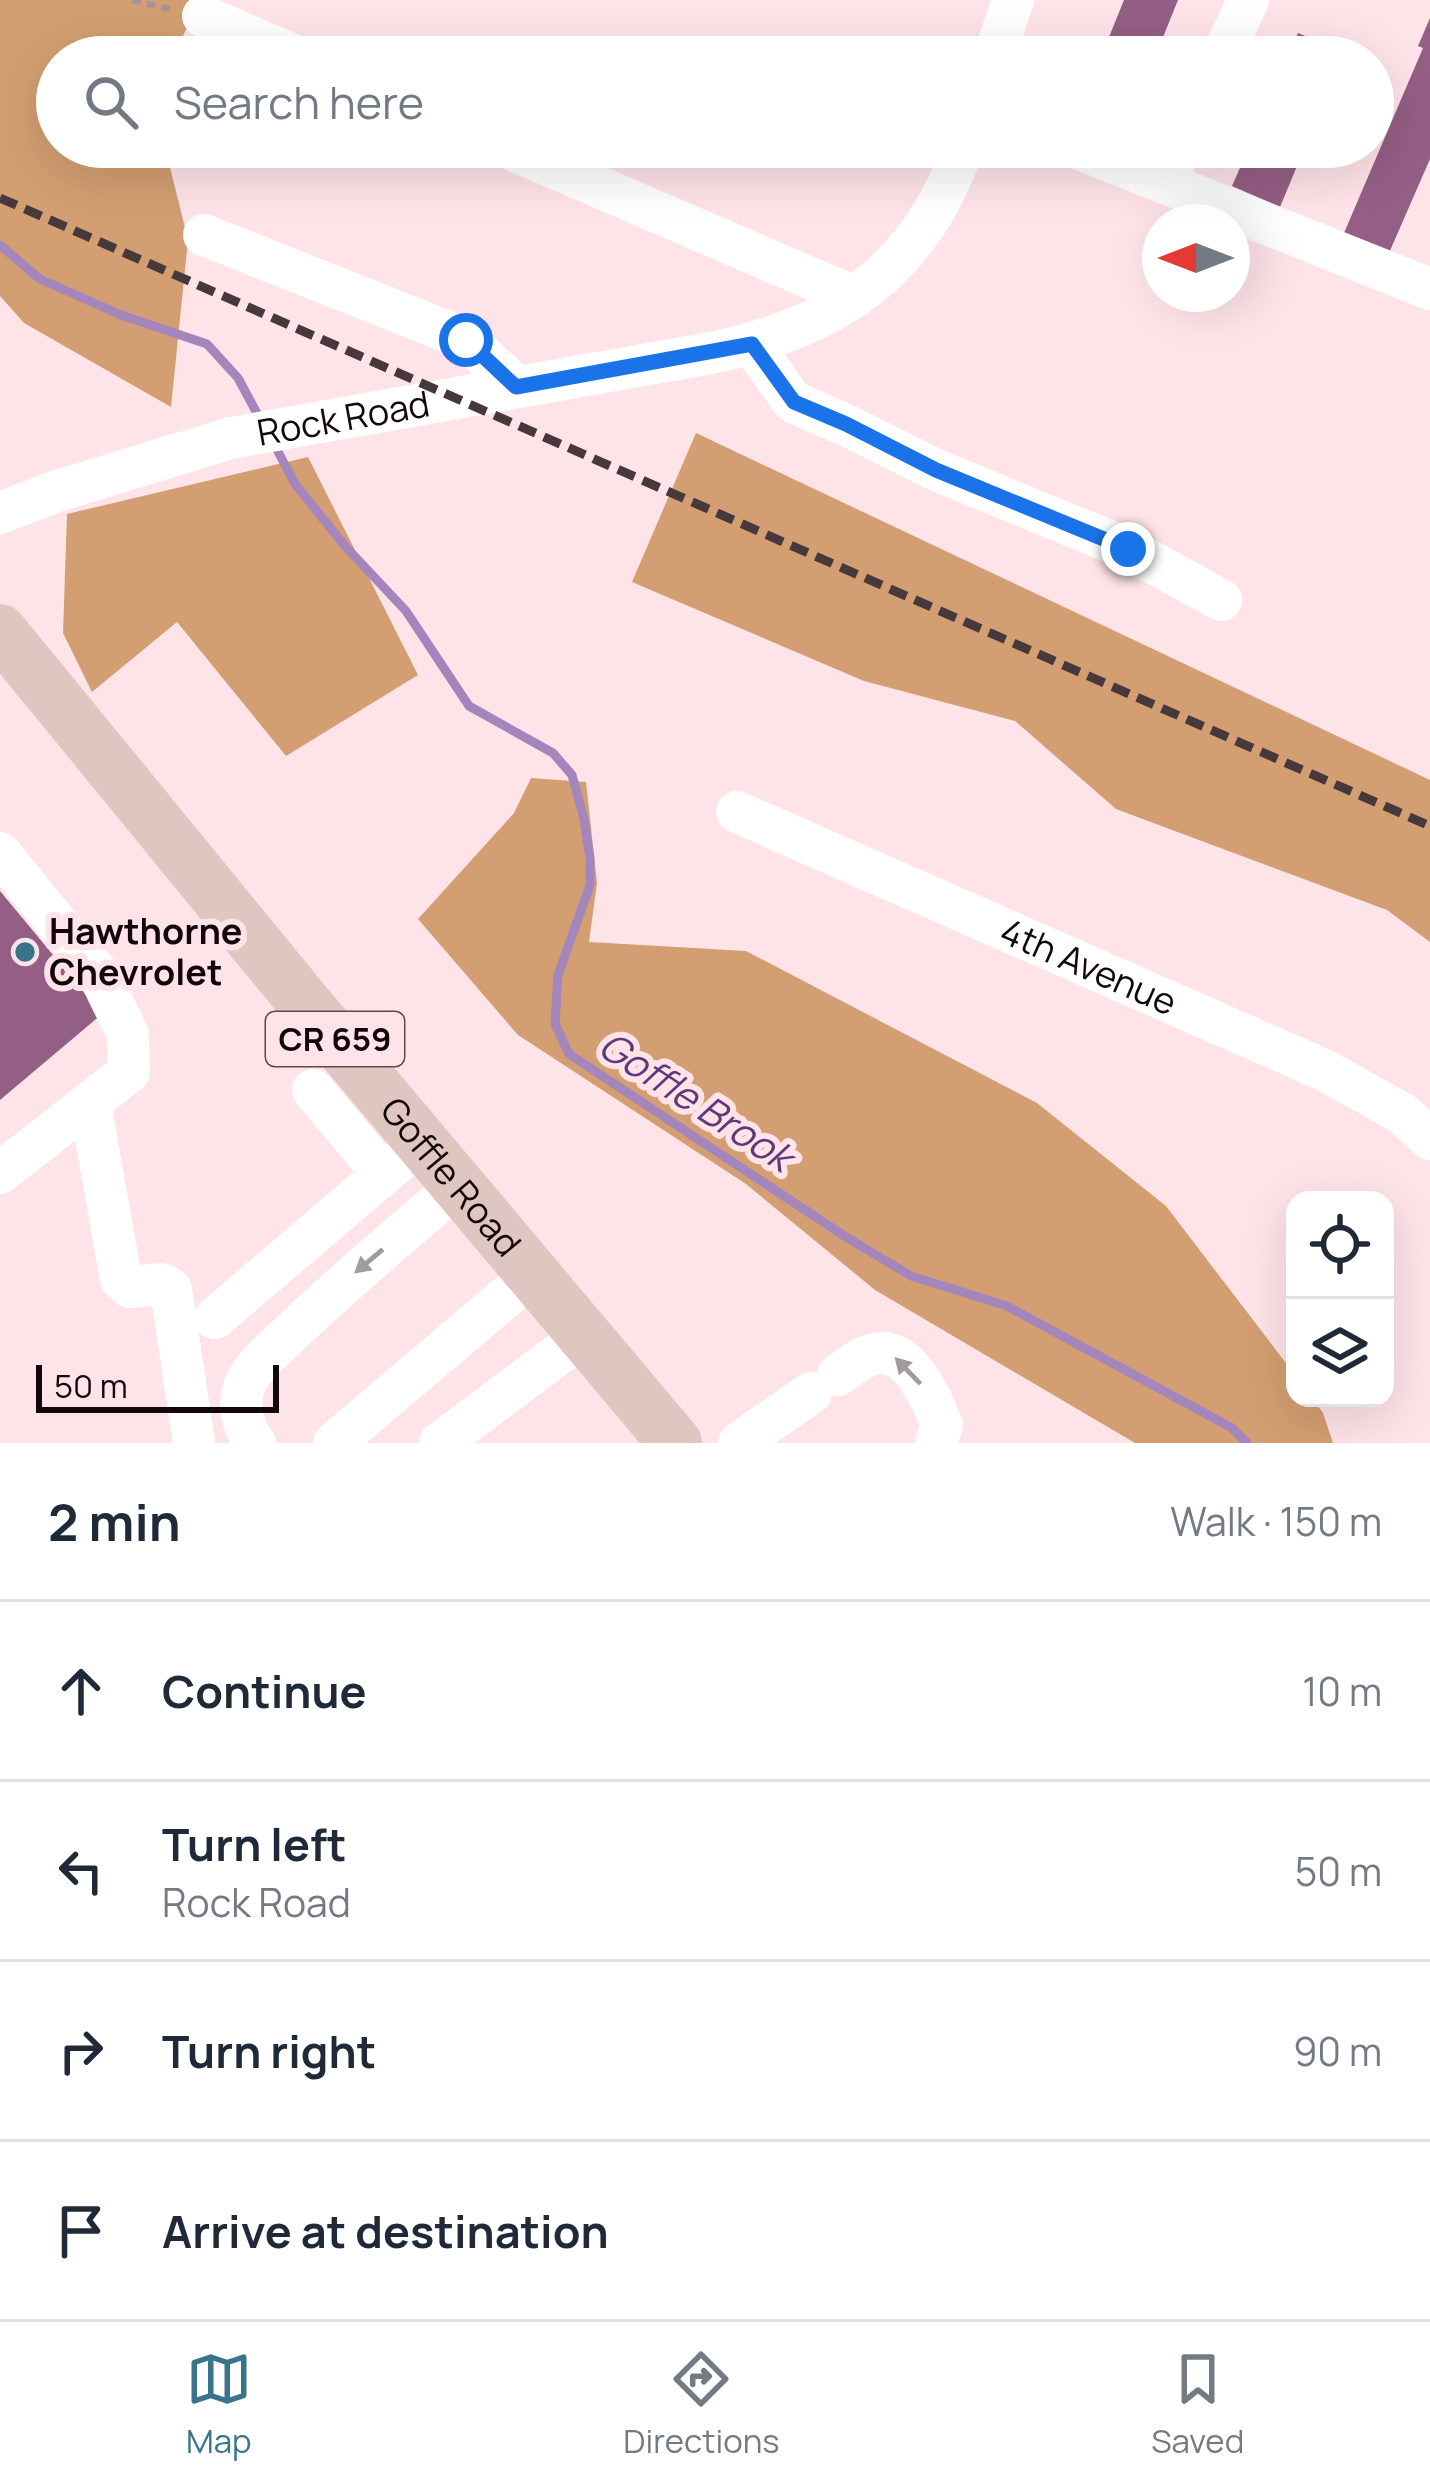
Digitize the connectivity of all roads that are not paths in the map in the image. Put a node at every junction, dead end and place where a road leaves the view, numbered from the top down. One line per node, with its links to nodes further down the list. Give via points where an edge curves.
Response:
1 (1013, 0): 5 (street)
2 (1248, 0): 6 (street)
3 (203, 16): 4 (street)
4 (249, 36)
5 (1001, 36)
6 (1232, 36)
7 (555, 168): 12 (street)
8 (955, 168): 12 (street, Rock Road, via 903,256)
9 (1179, 168): 11 (street)
10 (204, 235): 14 (street, via 466,340)
11 (1430, 289)
12 (854, 297): 13 (street, Rock Road)
13 (752, 344): 14 (street, Rock Road); 16 (street, via 794,402 1128,549)
14 (516, 387): 15 (street, Rock Road, via 230,438)
15 (0, 513)
16 (1221, 600)
17 (0, 631): 18 (main road, Goffle Road / CR 659)
18 (18, 677): 24 (main road, Goffle Road / CR 659)
19 (737, 812): 23 (street, 4th Avenue, via 1324,1070 1403,1114)
20 (0, 853): 22 (street, via 99,975 128,1034 130,1072)
21 (313, 1090): 24 (street)
22 (90, 1103): 25 (street); 30 (street, via 121,1279 130,1288 170,1289)
23 (1430, 1139)
24 (402, 1158): 26 (main road, Goffle Road / CR 659); 28 (street)
25 (0, 1173)
26 (458, 1186): 27 (main road, Goffle Road / CR 659); 31 (street, one-way to 31, via 344,1282 246,1382 241,1408)
27 (532, 1274): 29 (main road, Goffle Road / CR 659); 32 (street)
28 (215, 1318)
29 (584, 1335): 33 (street); 34 (main road, Goffle Road / CR 659)
30 (194, 1443)
31 (256, 1443)
32 (334, 1443)
33 (440, 1443)
34 (675, 1443)
35 (739, 1443): 36 (street, one-way to 35, via 942,1425 932,1399 905,1362 886,1352 866,1356)
36 (936, 1443)

